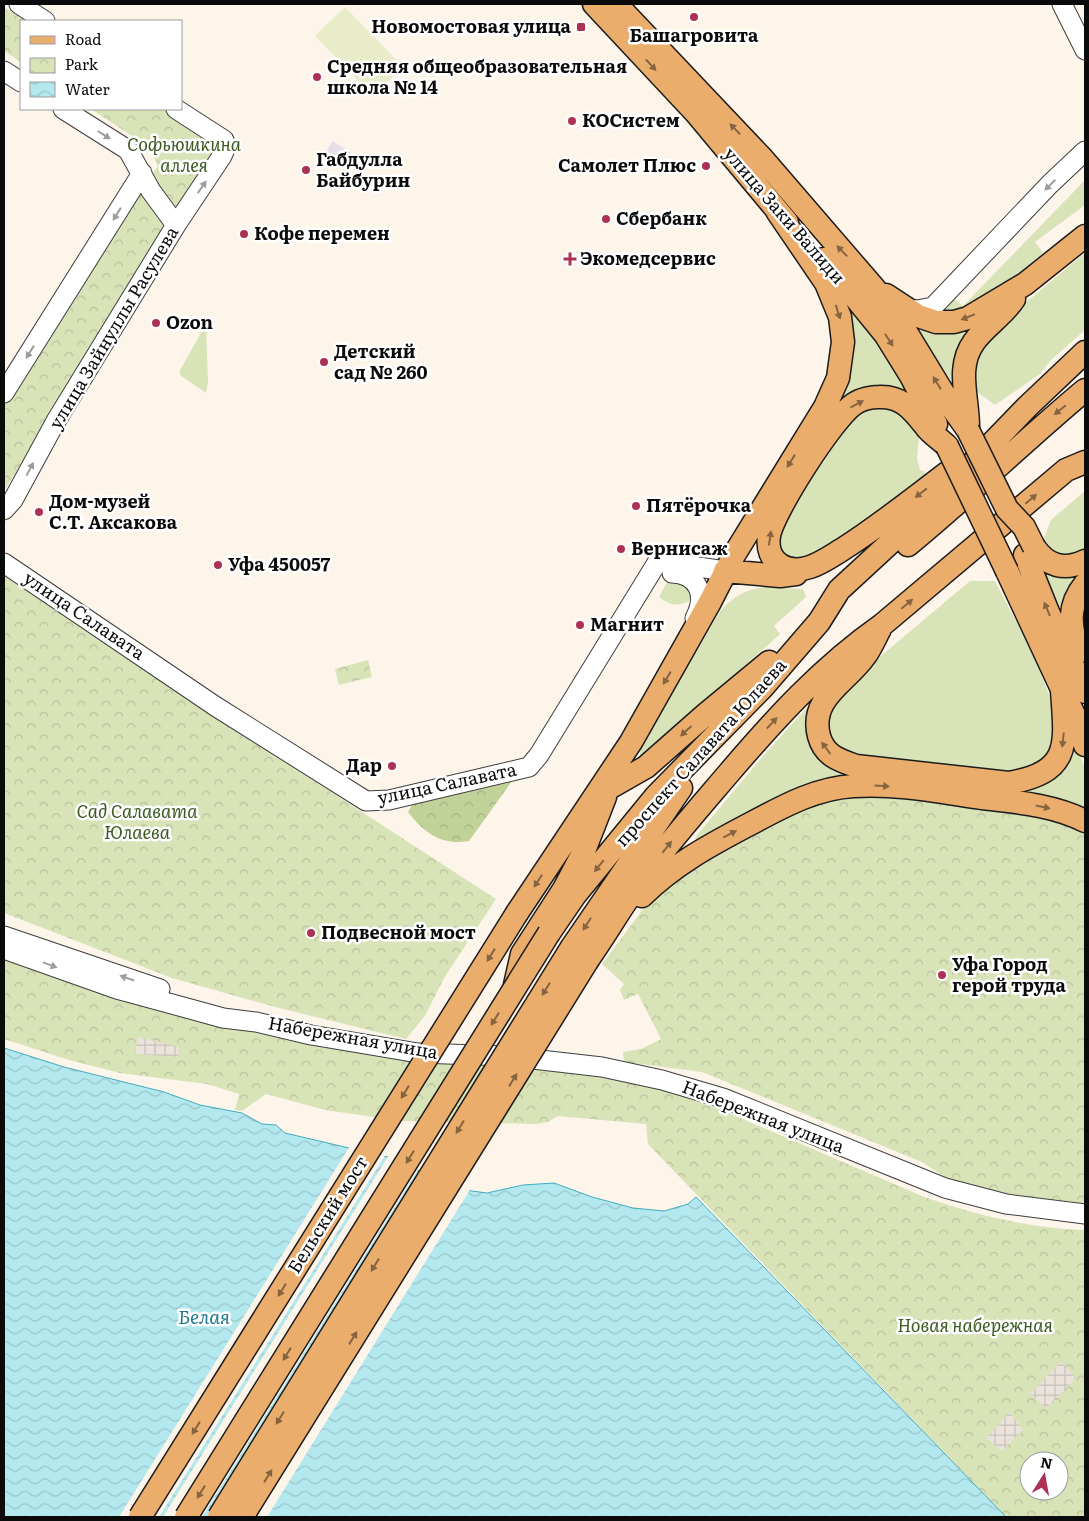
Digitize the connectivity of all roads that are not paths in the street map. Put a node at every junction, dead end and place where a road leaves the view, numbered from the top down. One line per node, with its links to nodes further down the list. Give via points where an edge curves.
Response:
1 (19, 4): 5 (street)
2 (594, 4): 13 (main road, улица Заки Валиди, one-way to 13, via 696,113)
3 (616, 4): 17 (main road, улица Заки Валиди, one-way to 3, via 761,157)
4 (1062, 4): 6 (street)
5 (43, 20)
6 (1085, 50)
7 (4, 71): 8 (street)
8 (20, 81)
9 (65, 110): 12 (street, one-way to 12, via 128,150)
10 (178, 110): 14 (street, улица Зайнуллы Расулева, one-way to 10, via 226,147 224,140 214,132)
11 (1085, 151): 18 (street, one-way to 18, via 933,307)
12 (142, 173): 14 (street); 22 (street, one-way to 22)
13 (777, 211): 25 (main road, улица Заки Валиди, one-way to 25, via 820,255 885,334 911,376); 34 (main road, one-way to 34, via 826,283 841,325 841,362 838,378 825,406)
14 (176, 225): 28 (street, улица Зайнуллы Расулева, one-way to 14, via 13,500 56,421)
15 (1083, 240): 16 (main road)
16 (1024, 284): 18 (main road, one-way to 18, via 978,313 954,322 936,322); 23 (main road, via 1007,309 973,342 966,358)
17 (874, 288): 18 (main road); 23 (main road, улица Заки Валиди, one-way to 17)
18 (907, 309)
19 (1085, 352): 24 (main road)
20 (1085, 368): 24 (main road)
21 (1085, 390): 38 (main road, one-way to 38)
22 (4, 393)
23 (960, 404): 29 (main road, bridge, via 968,430)
24 (1009, 425): 32 (main road, one-way to 32, via 859,539); 38 (main road, via 942,495 839,590)
25 (932, 426): 32 (main road, one-way to 25, via 780,567 769,550 769,536 775,519 823,438 840,416 856,402 881,397 904,402); 43 (main road, bridge, via 947,446)
26 (1085, 451): 27 (main road)
27 (1076, 466): 39 (main road, one-way to 27)
28 (4, 510)
29 (1030, 551): 30 (main road, via 1050,564 1075,566); 42 (main road, one-way to 29, via 1048,612)
30 (1085, 562)
31 (4, 563): 33 (street, улица Салавата, via 215,706 366,801 389,800 529,767)
32 (809, 568): 35 (main road, via 790,576)
33 (654, 569): 34 (street); 40 (street, via 663,573 679,573 693,579 700,587 702,597)
34 (725, 571): 35 (main road); 37 (main road)
35 (768, 575): 37 (main road, via 732,587)
36 (1085, 584): 42 (main road, via 1072,606 1070,620)
37 (710, 602): 40 (main road)
38 (819, 622): 41 (main road, проспект Салавата Юлаева); 45 (main road, one-way to 45, via 646,767)
39 (882, 625): 43 (main road, one-way to 39, via 1064,741 1060,755 1050,769 1032,779 1009,783 856,766 838,760 820,741 818,717 822,704 865,657); 47 (main road, one-way to 39, via 643,878 751,746 820,673)
40 (685, 648): 45 (main road, one-way to 45)
41 (762, 688): 48 (main road, проспект Салавата Юлаева, one-way to 48, via 656,796); 51 (main road, one-way to 51, via 669,804)
42 (1084, 688)
43 (1062, 692): 44 (main road)
44 (1085, 745)
45 (601, 793): 48 (main road, via 584,851); 54 (main road, Бельский мост, one-way to 54, bridge, via 517,913)
46 (1085, 821): 47 (main road, one-way to 46, via 654,884 688,858 791,803 828,789 880,785 947,793 1042,807)
47 (610, 928): 51 (main road)
48 (544, 930): 55 (main road, one-way to 55, bridge, via 514,988)
49 (4, 936): 52 (street, Набережная улица, one-way to 49)
50 (4, 949): 52 (street, Набережная улица, one-way to 52, via 117,990 185,1010)
51 (580, 953): 56 (main road, one-way to 56, bridge); 57 (main road, one-way to 51, bridge)
52 (256, 1022): 53 (street, Набережная улица, via 418,1054 532,1059 662,1080 723,1098 945,1188 1006,1204)
53 (1085, 1214)
54 (140, 1517)
55 (186, 1517)
56 (219, 1517)
57 (242, 1517)

